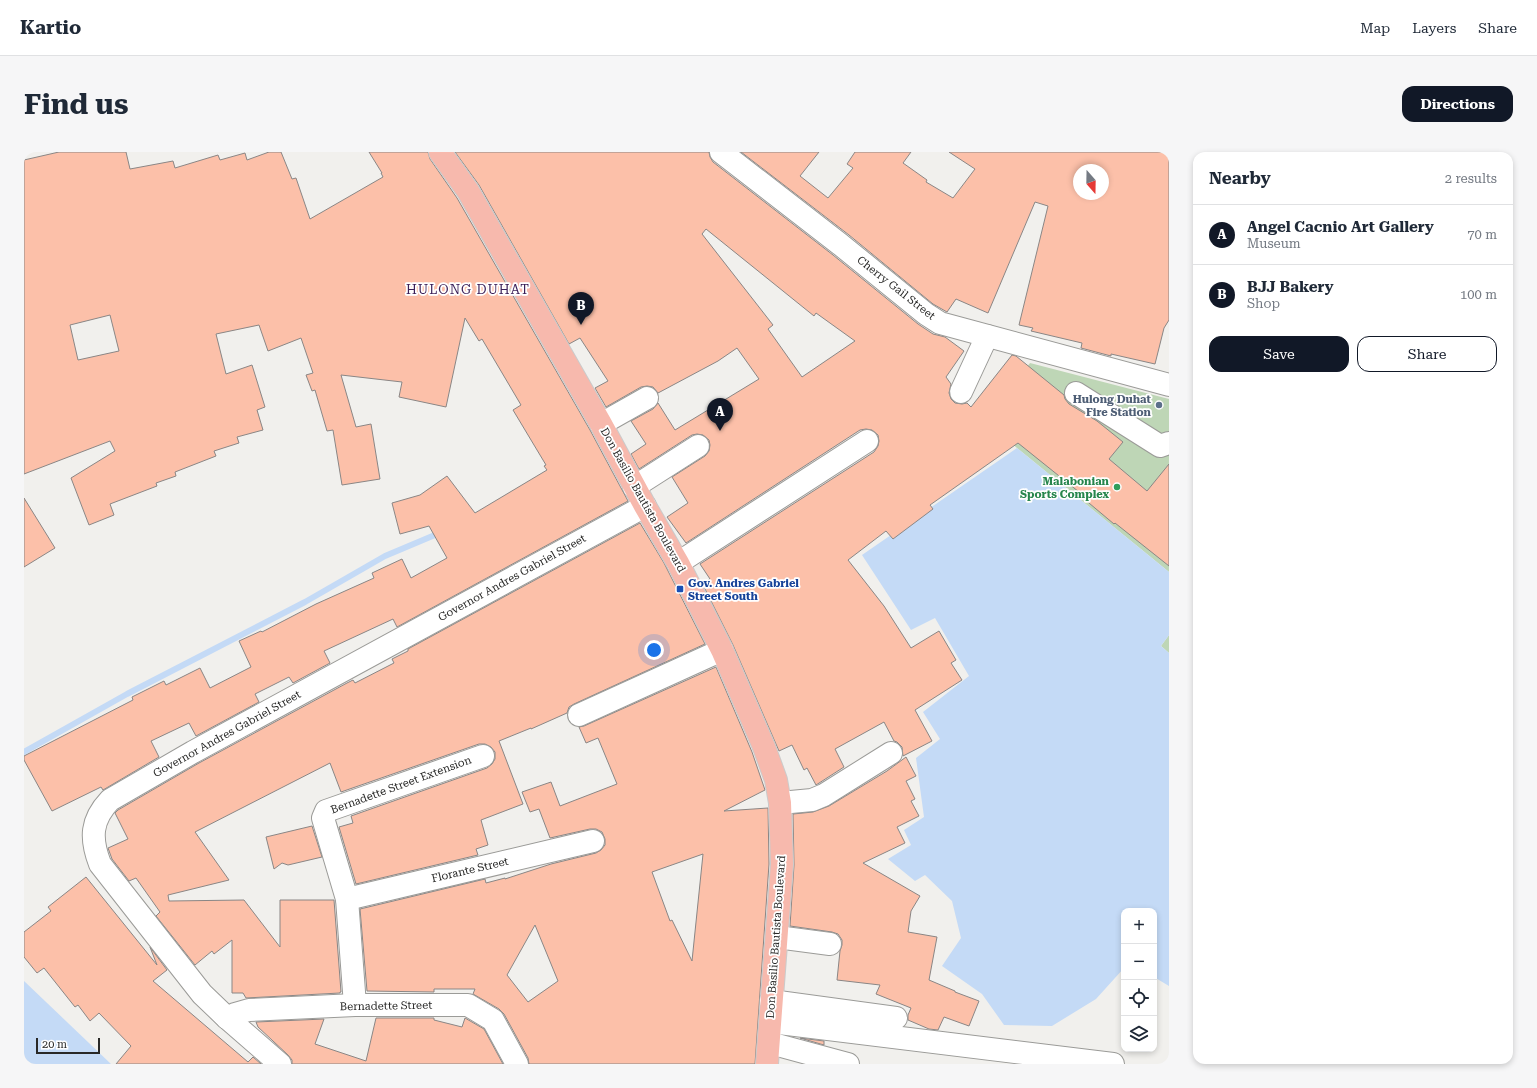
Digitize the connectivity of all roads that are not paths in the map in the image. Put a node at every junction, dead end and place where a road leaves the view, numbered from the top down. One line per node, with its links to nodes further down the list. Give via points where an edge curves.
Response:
1 (440, 152): 8 (main road, Don Basilio Bautista Boulevard, via 468,191)
2 (721, 152): 3 (street, Cherry Gail Street, via 926,314 940,323)
3 (987, 336): 4 (street, Cherry Gail Street); 5 (street)
4 (1169, 385)
5 (961, 392)
6 (1076, 394): 10 (street, via 1160,446)
7 (647, 398): 8 (street)
8 (601, 424): 12 (main road, Don Basilio Bautista Boulevard)
9 (867, 441): 14 (street)
10 (1169, 443)
11 (698, 446): 12 (street)
12 (634, 487): 13 (main road, Don Basilio Bautista Boulevard)
13 (645, 506): 14 (main road, Don Basilio Bautista Boulevard); 26 (street, Governor Andres Gabriel Street, via 193,752 110,800 102,808 93,830 100,864 202,994)
14 (678, 563): 15 (main road, Don Basilio Bautista Boulevard)
15 (722, 650): 16 (street); 19 (main road, Don Basilio Bautista Boulevard, via 764,747 776,780)
16 (579, 715)
17 (891, 753): 19 (street, via 824,795 812,800)
18 (483, 756): 21 (street, Bernadette Street Extension, via 326,811 323,818 324,826)
19 (780, 803): 22 (main road, Don Basilio Bautista Boulevard, via 782,864)
20 (593, 841): 21 (street, Florante Street)
21 (347, 899): 25 (street, Bernadette Street Extension)
22 (777, 938): 23 (street); 24 (main road, Don Basilio Bautista Boulevard)
23 (830, 944)
24 (771, 1001): 27 (street); 28 (main road, Don Basilio Bautista Boulevard)
25 (355, 1005): 26 (street, Bernadette Street, via 249,1010); 30 (street, Bernadette Street, via 468,1005 493,1020)
26 (227, 1018): 29 (street, Governor Andres Gabriel Street)
27 (896, 1018)
28 (770, 1032): 31 (main road, Don Basilio Bautista Boulevard); 32 (street); 33 (street)
29 (280, 1064)
30 (517, 1064)
31 (768, 1064)
32 (848, 1064)
33 (1113, 1064)

